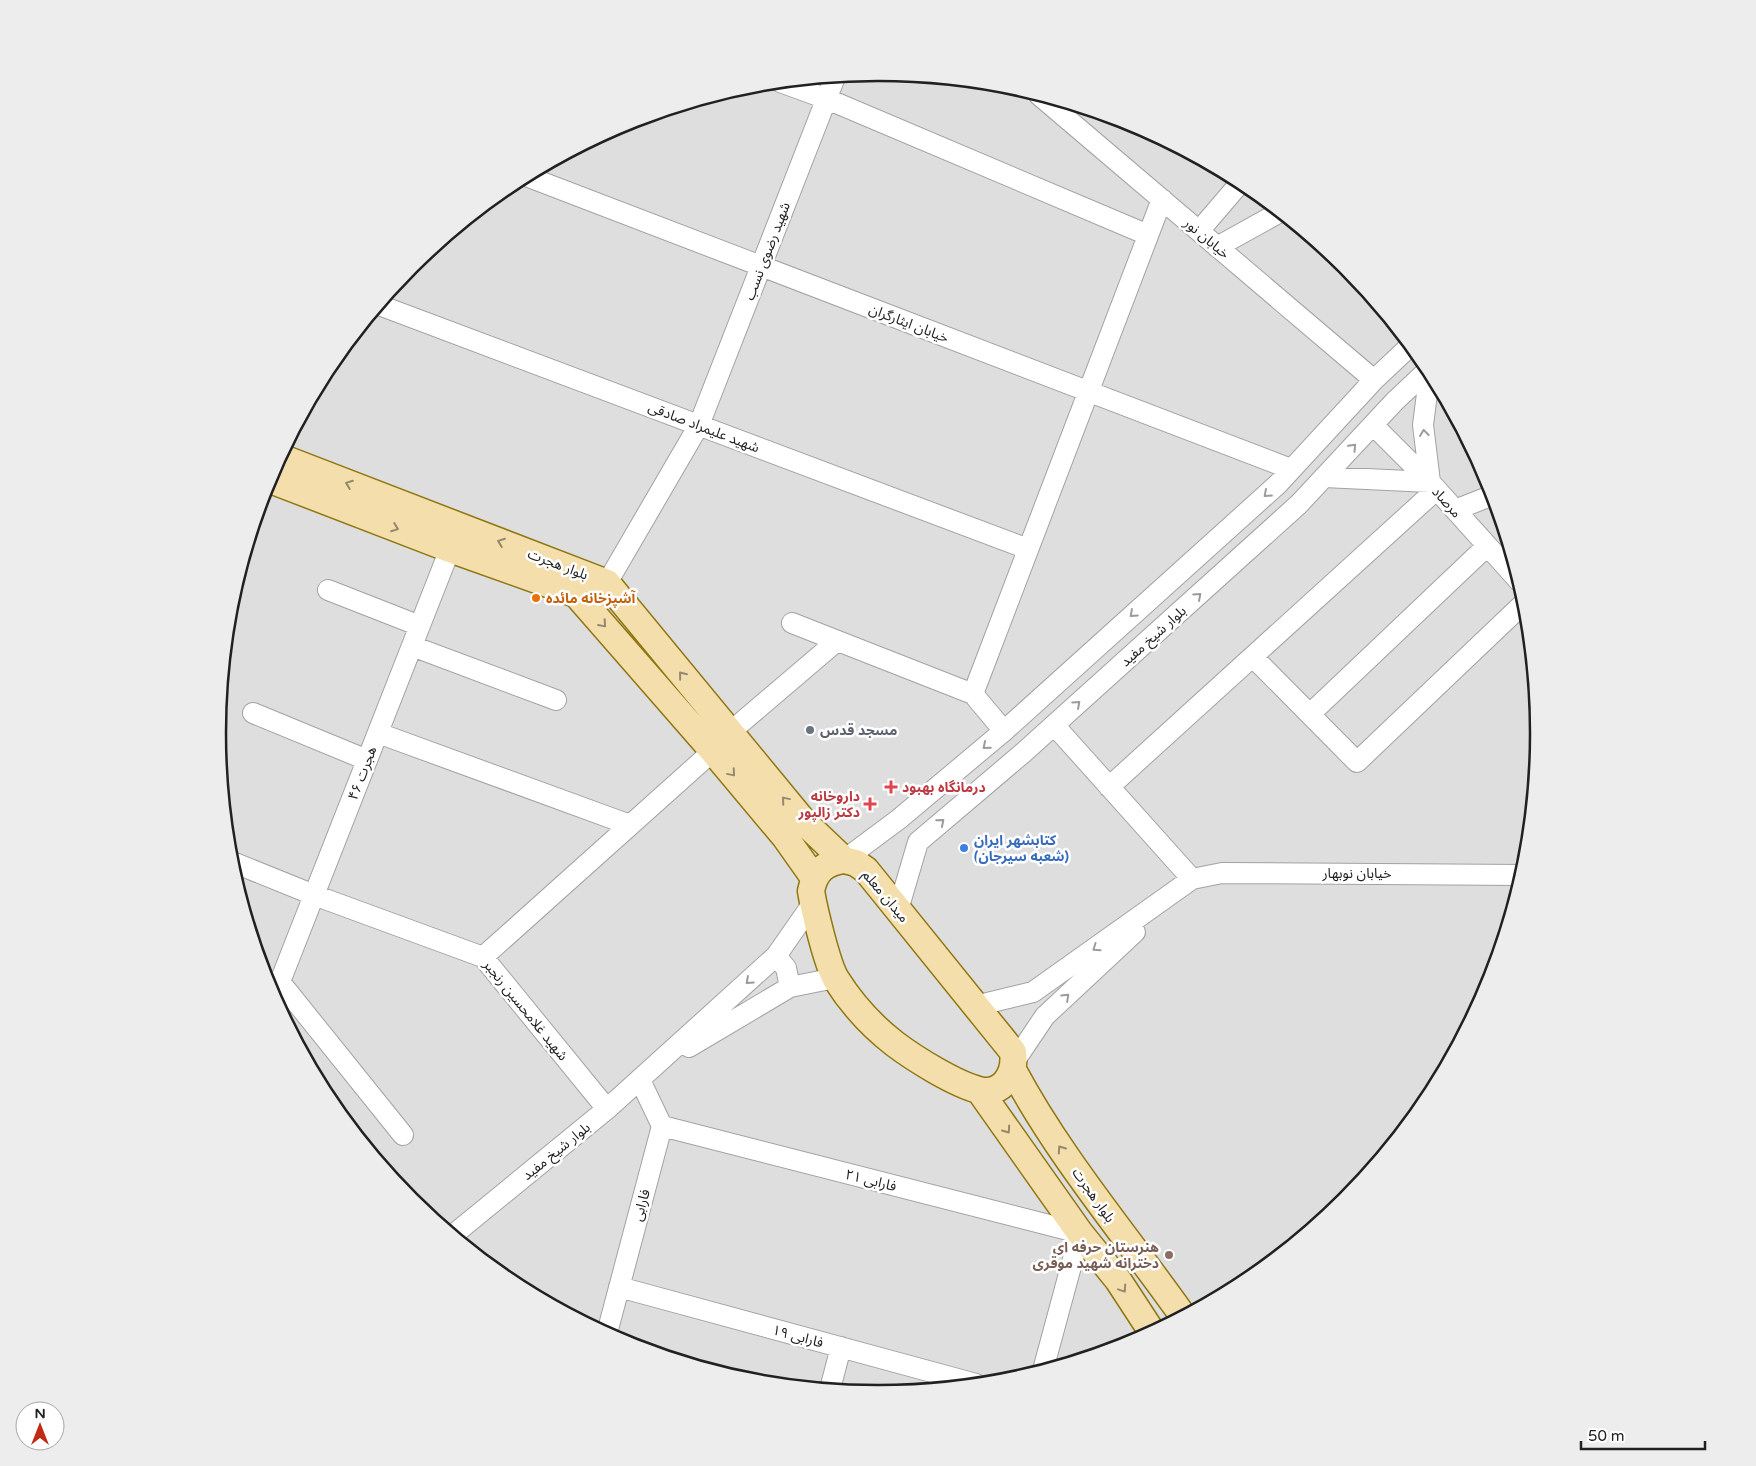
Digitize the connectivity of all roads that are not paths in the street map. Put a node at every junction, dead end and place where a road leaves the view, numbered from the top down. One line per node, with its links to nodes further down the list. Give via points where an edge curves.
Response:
1 (833, 83): 3 (street, شهید رضوی نسب)
2 (794, 87): 3 (street)
3 (827, 99): 10 (street); 12 (street, شهید رضوی نسب)
4 (1049, 104): 7 (street, خیابان نور)
5 (535, 179): 12 (street, خیابان ایثارگران)
6 (1236, 188): 9 (street)
7 (1162, 199): 9 (street, خیابان نور); 10 (street)
8 (1274, 215): 11 (street)
9 (1199, 231): 11 (street, خیابان نور)
10 (1148, 235): 18 (street)
11 (1218, 247): 16 (street, خیابان نور)
12 (762, 266): 18 (street, خیابان ایثارگران); 20 (street, شهید رضوی نسب)
13 (385, 307): 20 (street, شهید علیمراد صادقی)
14 (1405, 350): 16 (street)
15 (1423, 376): 19 (street, بلوار شیخ مفید)
16 (1374, 380): 22 (street)
17 (1428, 383): 25 (street, one-way to 17, via 1423,425)
18 (1088, 392): 22 (street, خیابان ایثارگران); 30 (street)
19 (1373, 424): 23 (street, بلوار شیخ مفید, one-way to 19); 25 (street, مرصاد)
20 (699, 425): 30 (street, شهید علیمراد صادقی); 32 (street, شهید رضوی نسب)
21 (286, 460): 32 (main road, بلوار هجرت, one-way to 21)
22 (1291, 470): 45 (street, one-way to 45)
23 (1324, 477): 25 (street); 44 (street, بلوار شیخ مفید, one-way to 23, via 1299,504)
24 (277, 482): 29 (main road, بلوار هجرت, one-way to 29)
25 (1433, 486): 27 (street, مرصاد); 39 (street)
26 (1485, 498): 27 (street)
27 (1455, 510): 28 (street, مرصاد)
28 (1487, 546): 31 (street, مرصاد); 43 (street)
29 (450, 549): 36 (street, هجرت ۴۶); 47 (main road, بلوار هجرت, one-way to 47, via 576,594)
30 (1028, 549): 40 (street)
31 (1509, 570)
32 (608, 583): 47 (main road, بلوار هجرت, one-way to 32)
33 (328, 590): 36 (street)
34 (1518, 609): 43 (street, via 1357,762)
35 (792, 623): 37 (street)
36 (420, 626): 38 (street, هجرت ۴۶)
37 (837, 640): 40 (street); 47 (street)
38 (412, 646): 41 (street); 46 (street, هجرت ۴۶)
39 (1253, 656): 43 (street); 49 (street)
40 (973, 694): 45 (street)
41 (556, 700)
42 (253, 713): 48 (street)
43 (1310, 714)
44 (1054, 725): 49 (street); 52 (street, بلوار شیخ مفید, one-way to 44)
45 (1004, 731): 50 (street, one-way to 50)
46 (378, 733): 48 (street, هجرت ۴۶); 51 (street)
47 (721, 742): 51 (street); 53 (main road, بلوار هجرت, one-way to 47); 57 (main road, بلوار هجرت, one-way to 57, via 785,837)
48 (367, 760): 58 (street, هجرت ۴۶)
49 (1110, 787): 56 (street)
50 (899, 819): 52 (street, via 904,834); 53 (street)
51 (630, 825): 61 (street)
52 (918, 842): 59 (street)
53 (844, 860): 57 (main road, via 826,865); 59 (main road, میدان معلم, via 866,870)
54 (240, 865): 58 (street, شهید غلامحسین رنجبر)
55 (1514, 874): 56 (street, خیابان نوبهار, via 1222,872)
56 (1192, 879): 65 (street, one-way to 65); 68 (street, one-way to 56)
57 (813, 891): 60 (street); 62 (main road)
58 (314, 895): 61 (street, شهید غلامحسین رنجبر); 63 (street, هجرت ۴۶)
59 (898, 910): 67 (main road, میدان معلم)
60 (776, 956): 64 (street, via 786,968); 69 (street, one-way to 69)
61 (483, 957): 73 (street, شهید غلامحسین رنجبر)
62 (835, 978): 64 (street); 72 (main road, via 862,1014 895,1044 938,1071)
63 (278, 987)
64 (790, 987): 69 (street)
65 (1033, 992): 67 (street); 68 (street, via 1034,1001)
66 (282, 996): 75 (street)
67 (975, 1006): 70 (main road, میدان معلم, via 1013,1052)
68 (1045, 1016): 70 (street)
69 (656, 1065): 71 (street, بلوار شیخ مفید)
70 (1014, 1066): 72 (main road, via 1007,1081 999,1087); 79 (main road, بلوار هجرت, one-way to 70, via 1038,1115)
71 (640, 1080): 73 (street, بلوار شیخ مفید); 74 (street)
72 (979, 1090): 77 (main road, one-way to 77)
73 (607, 1110): 76 (street, بلوار شیخ مفید)
74 (662, 1126): 77 (street, فارابی ۲۱); 78 (street, فارابی)
75 (403, 1134)
76 (457, 1231)
77 (1080, 1233): 81 (main road, one-way to 81, via 1118,1280); 83 (street)
78 (619, 1287): 80 (street, فارابی); 82 (street, فارابی ۱۹)
79 (1178, 1311)
80 (609, 1326)
81 (1148, 1326)
82 (841, 1347): 84 (street, فارابی ۱۹); 85 (street)
83 (1045, 1363)
84 (959, 1379)
85 (832, 1383)

